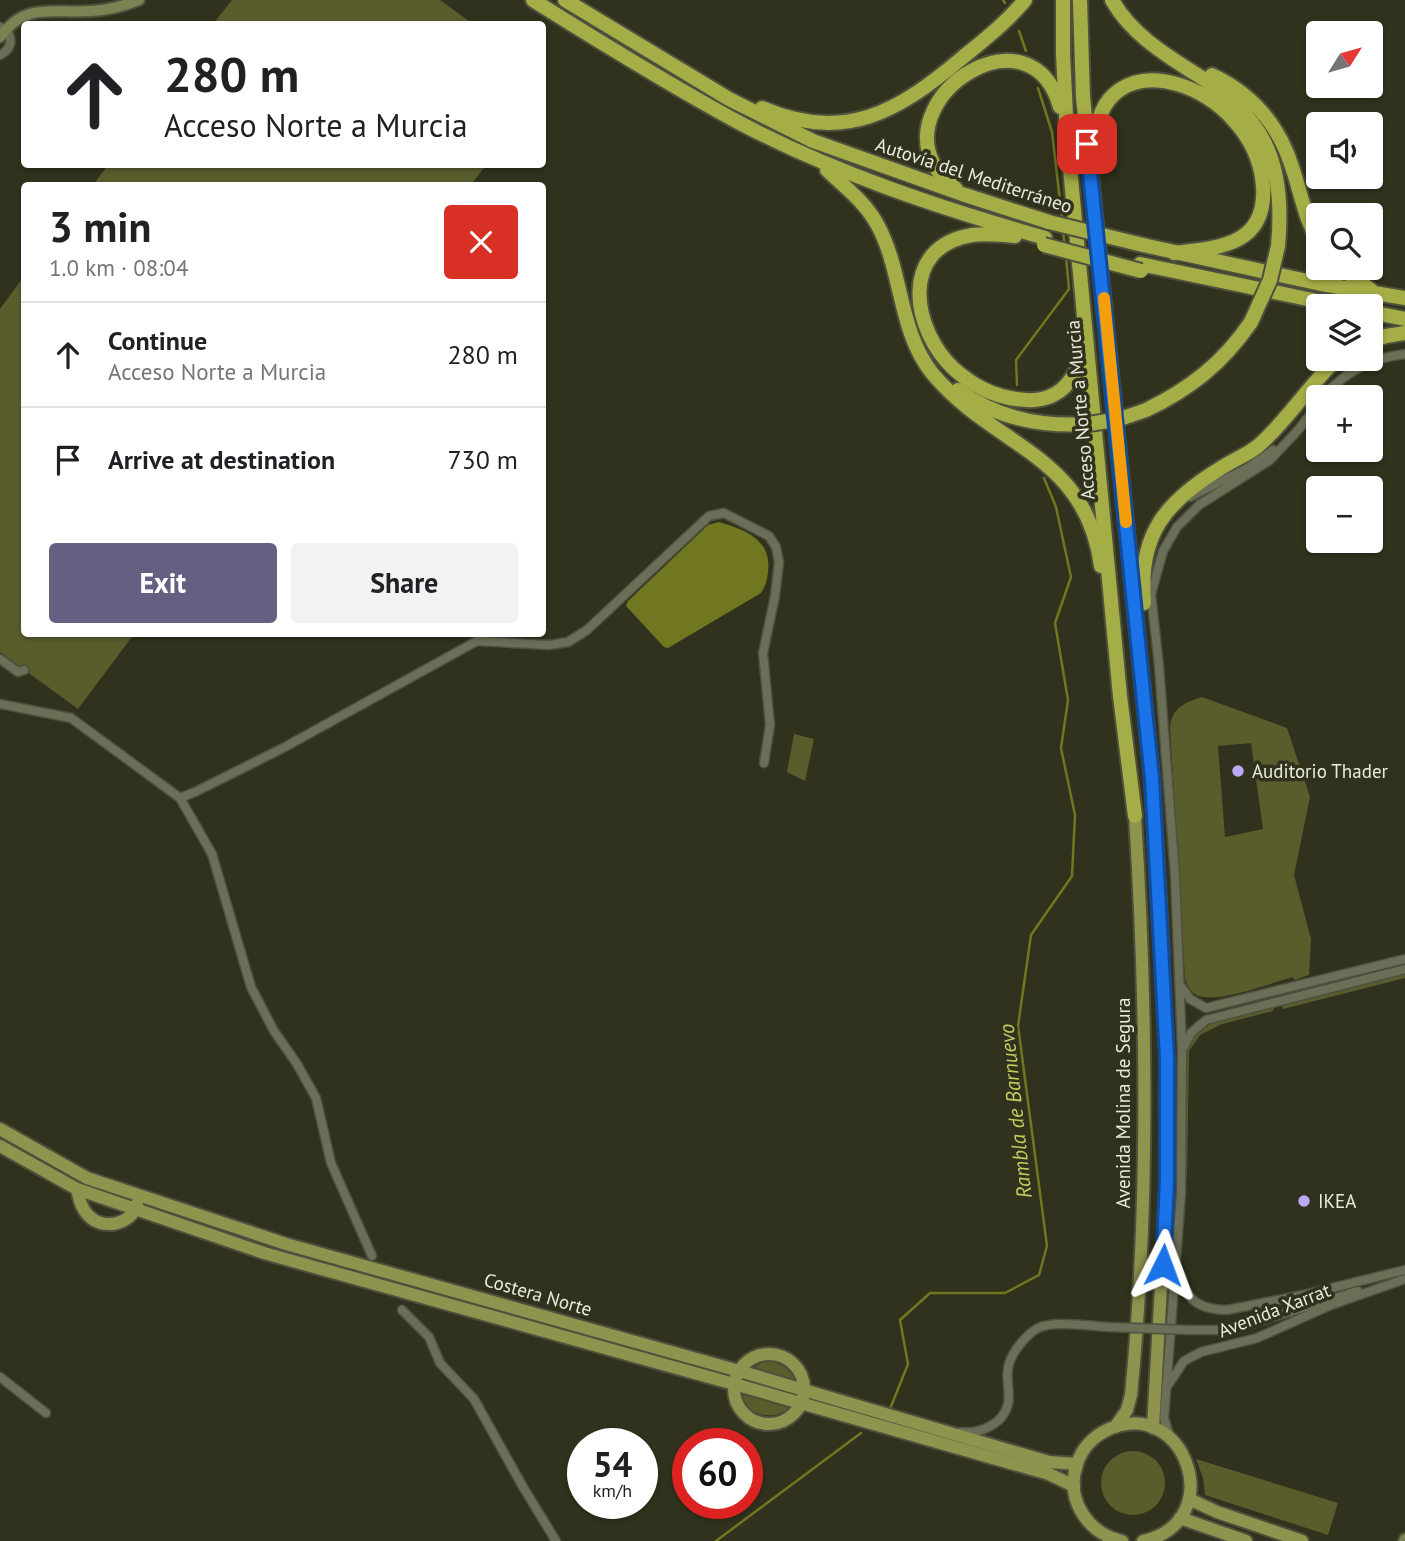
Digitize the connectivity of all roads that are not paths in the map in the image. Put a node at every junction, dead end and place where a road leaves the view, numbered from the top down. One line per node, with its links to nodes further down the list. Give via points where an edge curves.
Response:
1 (139, 0): 10 (street, via 104,10 32,12)
2 (521, 0): 11 (highway)
3 (533, 0): 11 (highway, Autovía del Mediterráneo)
4 (565, 0): 14 (highway, Autovía del Mediterráneo)
5 (1025, 0): 14 (highway, via 916,95 883,113 853,121 820,123 789,118)
6 (1063, 0): 16 (highway)
7 (1069, 0): 51 (highway, Acceso Norte a Murcia, via 1075,147)
8 (1080, 0): 20 (highway, Acceso Norte a Murcia, via 1083,97)
9 (1112, 0): 12 (highway)
10 (2, 31): 13 (street, via 9,35 10,43)
11 (596, 40): 15 (highway, Autovía del Mediterráneo)
12 (1149, 43): 19 (highway, via 1237,88 1267,117 1289,156); 34 (highway, bridge, via 1242,108 1271,157 1280,213 1278,246 1270,280 1251,322 1233,347 1176,396 1146,410 1089,424 1041,423 986,408 946,380)
13 (0, 55)
14 (672, 65): 18 (highway, Autovía del Mediterráneo, via 759,116 813,141)
15 (740, 123): 17 (highway); 22 (highway, Autovía del Mediterráneo, via 826,163)
16 (1067, 136): 18 (highway, via 1057,96 1039,70 1004,60 972,70 940,98 927,137 933,163); 37 (highway)
17 (827, 170): 21 (highway, via 923,208); 34 (highway, via 878,225)
18 (962, 194): 23 (highway, Autovía del Mediterráneo, bridge, via 1049,222)
19 (1306, 216)
20 (1096, 223): 23 (highway, via 1095,136 1107,103 1123,88 1140,82 1191,88 1224,108 1247,134 1257,157 1263,193 1256,221 1244,236 1213,250); 49 (highway, Acceso Norte a Murcia)
21 (1017, 237): 22 (highway); 37 (highway, via 991,234 953,240 928,261 921,275 919,302 942,355 968,381 987,391 1005,398 1040,400 1072,379)
22 (1044, 242): 24 (highway, Autovía del Mediterráneo)
23 (1174, 253): 26 (highway, Autovía del Mediterráneo)
24 (1141, 267): 28 (highway, Autovía del Mediterráneo); 29 (highway)
25 (1357, 280): 26 (highway)
26 (1375, 293): 27 (highway, Autovía del Mediterráneo)
27 (1405, 298)
28 (1306, 299)
29 (1306, 305)
30 (1383, 315): 31 (highway)
31 (1405, 319)
32 (1383, 320): 33 (highway)
33 (1405, 324)
34 (910, 333): 46 (highway, via 919,354 954,397 1051,468 1081,505 1100,561)
35 (1405, 333): 36 (highway)
36 (1383, 337)
37 (1087, 344): 46 (highway)
38 (1405, 354): 40 (street, via 1356,369)
39 (1325, 371): 43 (highway, via 1281,425 1254,449 1196,484)
40 (1335, 385)
41 (1306, 419): 42 (street)
42 (1293, 436): 43 (street); 55 (street, via 1270,460 1199,505 1177,527 1163,551 1151,594)
43 (1160, 520): 49 (highway, via 1145,554 1142,582 1154,703)
44 (0, 659): 45 (street, via 18,673)
45 (23, 670)
46 (1120, 696): 51 (highway)
47 (0, 704): 50 (street, via 71,718)
48 (764, 763): 50 (street, via 770,725 763,653 779,562 769,536 724,513 709,516 587,630 568,642 477,641 283,748)
49 (1152, 779): 52 (highway, Acceso Norte a Murcia)
50 (180, 797): 62 (street, via 212,854 251,987 316,1098 331,1163)
51 (1135, 816): 73 (main road, Avenida Molina de Segura, via 1142,948 1142,1206 1131,1395)
52 (1162, 955): 74 (main road, via 1167,1180)
53 (1405, 959): 55 (street, via 1206,1008 1190,999)
54 (1405, 969): 56 (street, via 1206,1020)
55 (1180, 985): 56 (street)
56 (1182, 1049): 63 (street)
57 (0, 1129): 60 (main road, Costera Norte, via 87,1178)
58 (0, 1146): 59 (main road, Costera Norte)
59 (77, 1189): 61 (main road, Costera Norte); 61 (main road, via 85,1212 100,1223 123,1222)
60 (139, 1196): 61 (main road); 68 (main road, Costera Norte)
61 (136, 1210): 68 (main road, Costera Norte, via 264,1253)
62 (372, 1256)
63 (1176, 1264): 64 (street, Avenida Xarrat, via 1189,1297 1214,1310 1246,1308); 69 (street)
64 (1405, 1270)
65 (1405, 1279): 69 (street, Avenida Xarrat, via 1257,1338 1200,1352 1184,1361); 72 (street, Avenida Xarrat, bridge, via 1231,1329 1038,1328 1010,1360 1008,1404 996,1423 972,1433)
66 (402, 1310): 82 (street, via 429,1337 440,1363 474,1399)
67 (0, 1377): 71 (street)
68 (736, 1377): 70 (main road, Costera Norte); 70 (main road, via 756,1356 779,1355 798,1368); 70 (main road, via 740,1408 760,1423 784,1421)
69 (1166, 1388): 75 (street, via 1164,1418)
70 (803, 1397): 72 (main road, Costera Norte); 77 (main road, Costera Norte, via 1049,1474)
71 (46, 1413)
72 (925, 1427): 76 (main road, Costera Norte, via 1049,1462)
73 (1115, 1427): 74 (main road, via 1134,1424); 76 (main road, via 1092,1440)
74 (1153, 1429): 75 (main road)
75 (1170, 1438): 78 (main road, via 1188,1466)
76 (1077, 1464): 77 (main road)
77 (1074, 1486): 80 (main road, via 1087,1521)
78 (1189, 1499): 79 (main road); 84 (main road)
79 (1180, 1518): 81 (main road); 83 (main road)
80 (1115, 1540)
81 (1150, 1540)
82 (556, 1541)
83 (1246, 1541)
84 (1301, 1541)

